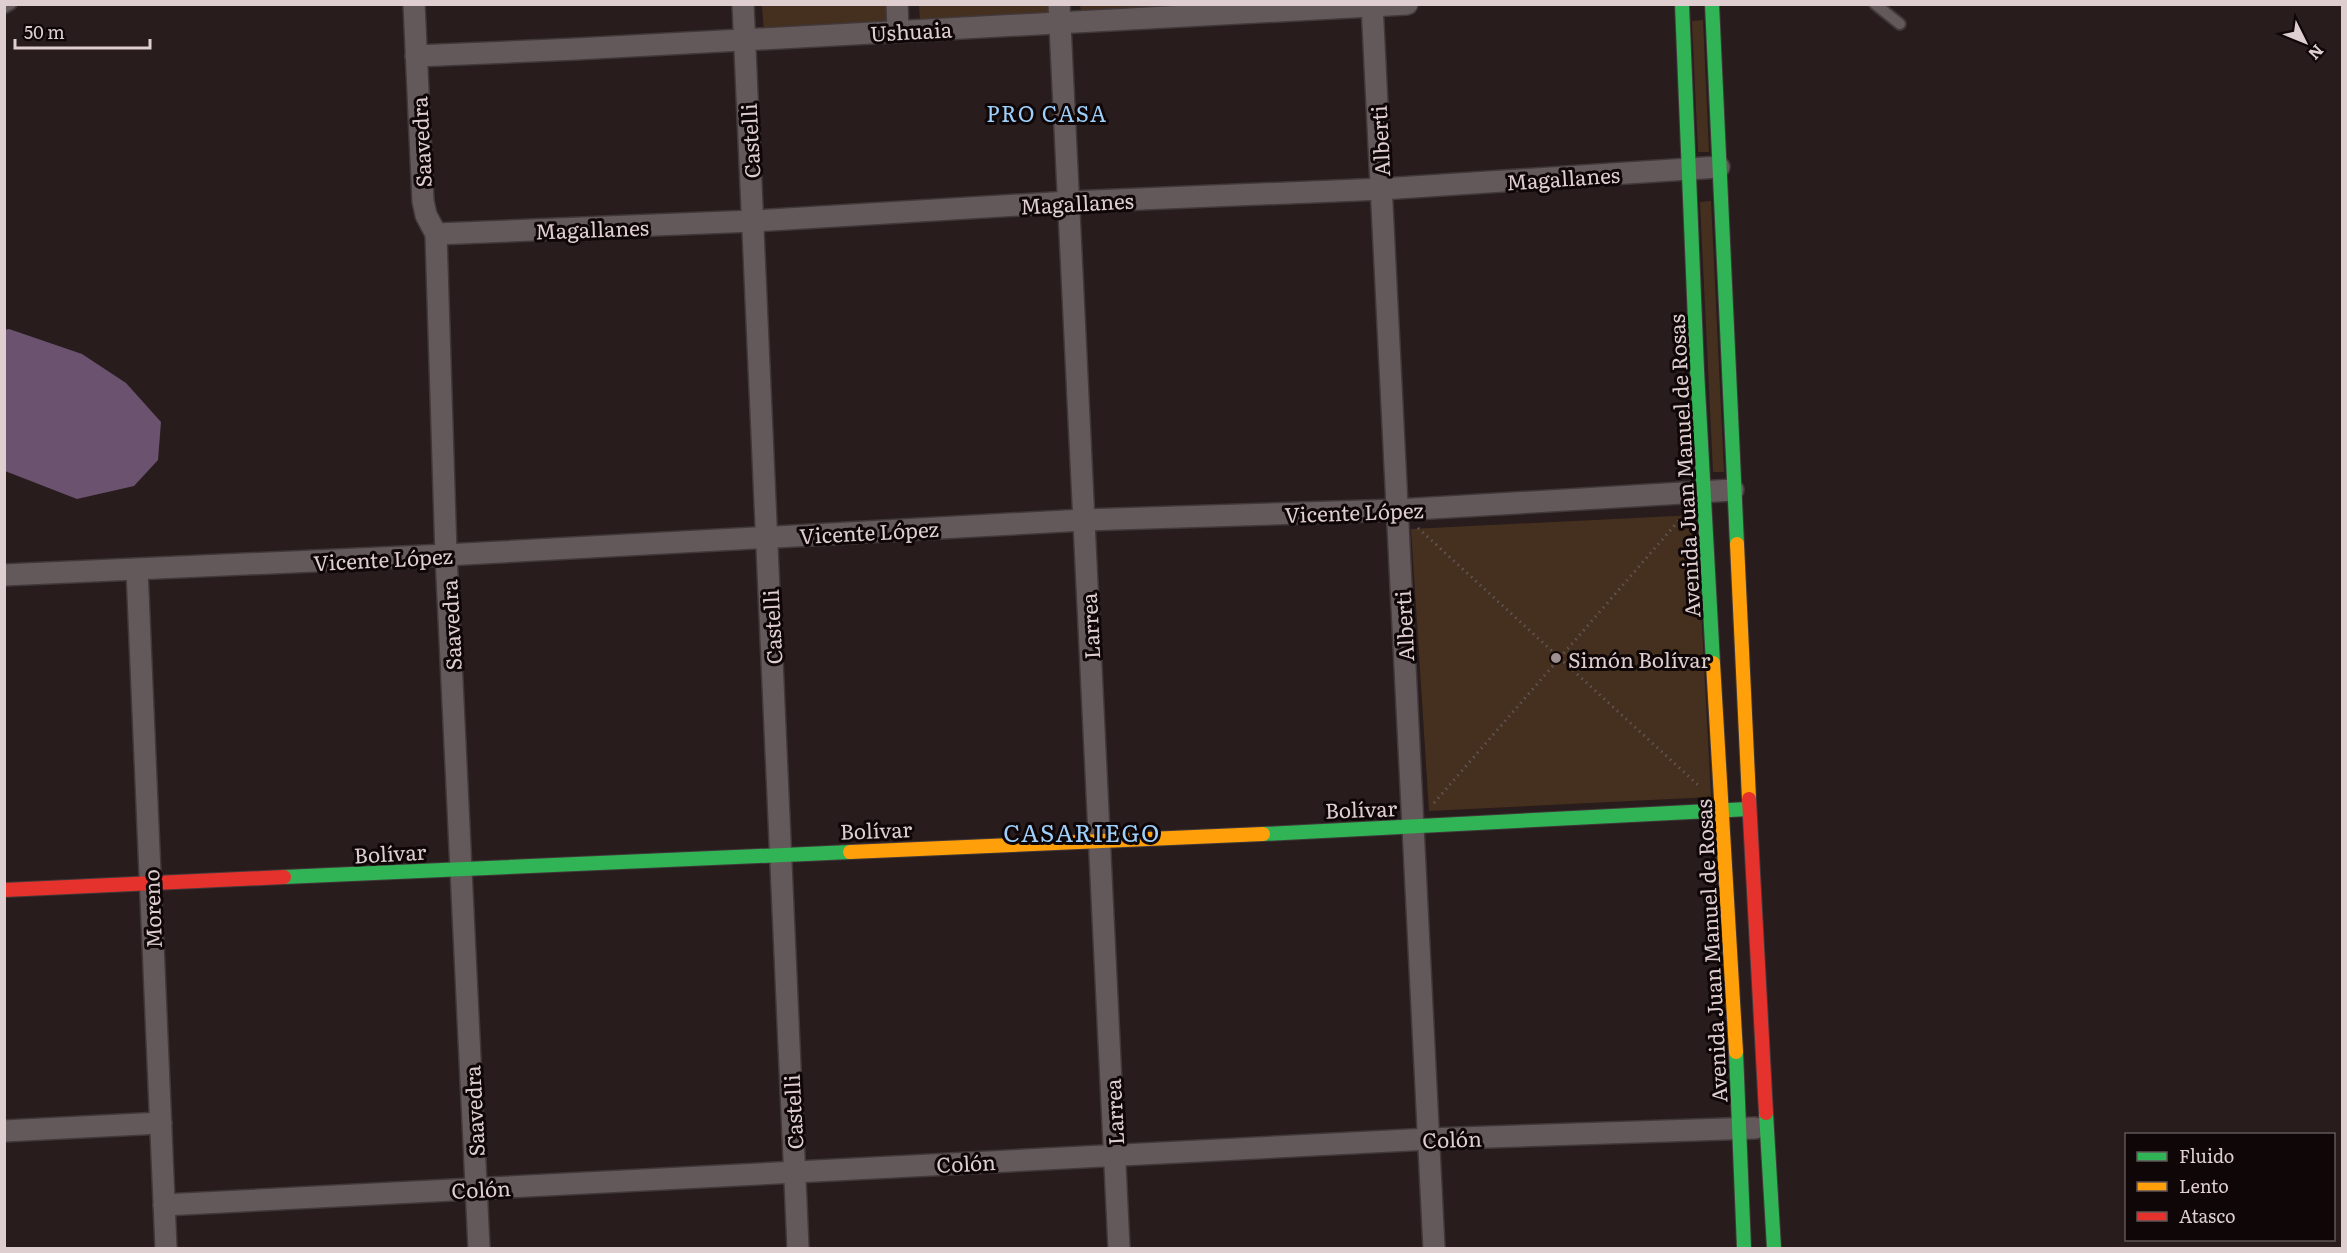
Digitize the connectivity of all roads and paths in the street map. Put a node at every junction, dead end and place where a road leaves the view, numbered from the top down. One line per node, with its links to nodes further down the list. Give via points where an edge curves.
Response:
1 (11, 4): 10 (lane)
2 (414, 4): 16 (street, Saavedra)
3 (743, 4): 15 (street, Castelli)
4 (897, 4): 14 (street)
5 (1407, 4): 9 (street, Ushuaia)
6 (1682, 4): 18 (street, Avenida Juan Manuel de Rosas)
7 (1712, 4): 17 (street)
8 (1875, 4): 13 (lane)
9 (1372, 5): 11 (street, Ushuaia); 19 (street, Alberti)
10 (4, 8)
11 (1222, 9): 12 (street, Ushuaia)
12 (1060, 14): 14 (street, Ushuaia); 20 (street, Larrea)
13 (1900, 24)
14 (898, 31): 15 (street, Ushuaia)
15 (745, 40): 16 (street, Ushuaia); 21 (street, Castelli)
16 (416, 56): 22 (street, Saavedra, via 423,201)
17 (1719, 167): 18 (street, Magallanes); 23 (street)
18 (1689, 169): 19 (street, Magallanes); 24 (street, Avenida Juan Manuel de Rosas)
19 (1382, 189): 20 (street, Magallanes); 25 (street, Alberti)
20 (1069, 202): 21 (street, Magallanes); 27 (street, Larrea)
21 (753, 221): 22 (street, Magallanes); 28 (street, Castelli)
22 (436, 234): 29 (street, Saavedra)
23 (1733, 490): 24 (street, Vicente López); 35 (street)
24 (1703, 492): 25 (street, Vicente López); 34 (street, Avenida Juan Manuel de Rosas)
25 (1398, 510): 27 (street, Vicente López); 32 (path); 36 (street, Alberti)
26 (1681, 518): 32 (path)
27 (1084, 520): 28 (street, Vicente López); 37 (street, Larrea)
28 (767, 537): 29 (street, Vicente López); 38 (street, Castelli)
29 (446, 555): 30 (street, Vicente López); 39 (street, Saavedra)
30 (137, 570): 31 (street, Vicente López); 40 (street, Moreno)
31 (4, 575)
32 (1560, 658): 33 (path); 36 (path)
33 (1698, 785)
34 (1724, 808): 35 (street, Bolívar); 36 (street, Bolívar); 43 (street, Avenida Juan Manuel de Rosas)
35 (1749, 808): 44 (street)
36 (1413, 827): 37 (street, Bolívar); 46 (street, Alberti)
37 (1100, 841): 38 (street, Bolívar); 47 (street, Larrea)
38 (781, 854): 39 (street, Bolívar); 48 (street, Castelli)
39 (461, 870): 40 (street, Bolívar); 49 (street, Saavedra)
40 (150, 883): 41 (street, Bolívar); 42 (street, Moreno)
41 (4, 890)
42 (161, 1124): 45 (street); 50 (street, Moreno)
43 (1741, 1127): 44 (street, Colón); 46 (street, Colón); 56 (street, Avenida Juan Manuel de Rosas)
44 (1769, 1128): 57 (street)
45 (4, 1131)
46 (1429, 1139): 47 (street, Colón); 55 (street, Alberti)
47 (1115, 1154): 48 (street, Colón); 54 (street, Larrea)
48 (795, 1172): 49 (street, Colón); 53 (street, Castelli)
49 (476, 1188): 50 (street, Colón); 52 (street, Saavedra)
50 (164, 1205): 51 (street, Moreno)
51 (166, 1248)
52 (479, 1248)
53 (798, 1248)
54 (1119, 1248)
55 (1434, 1248)
56 (1744, 1248)
57 (1774, 1248)

